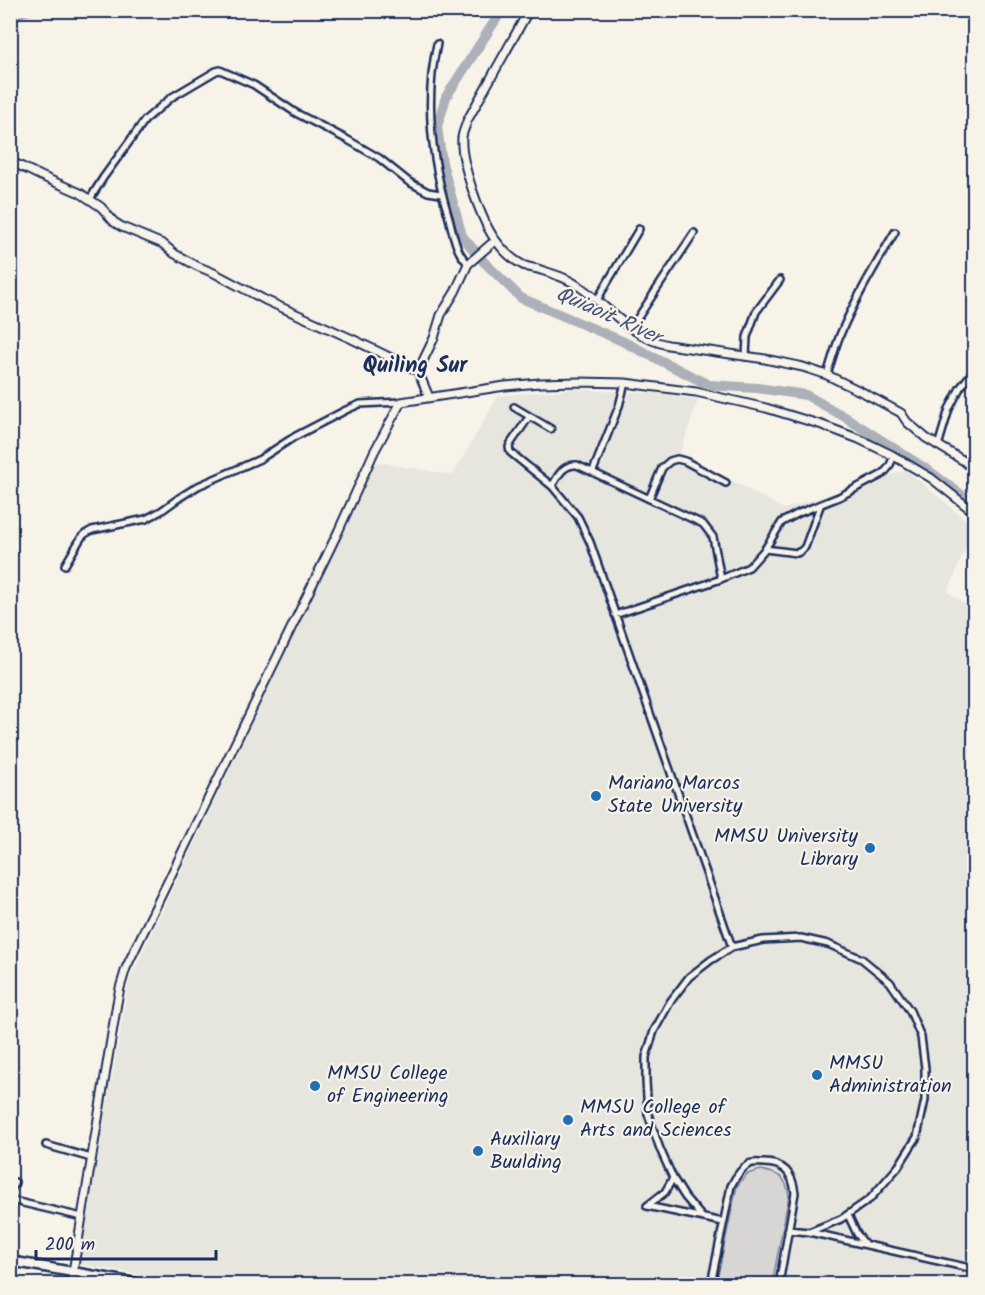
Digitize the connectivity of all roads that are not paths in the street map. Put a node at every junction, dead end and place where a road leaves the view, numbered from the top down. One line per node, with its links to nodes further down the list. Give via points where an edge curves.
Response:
1 (529, 10): 9 (street, via 467,121 462,138 465,163)
2 (437, 44): 4 (street, via 431,75 430,125)
3 (10, 161): 5 (street)
4 (441, 194): 5 (street, via 409,183 379,158 254,85 218,70 172,97 145,120); 10 (street, via 459,252)
5 (90, 199): 16 (street, via 114,222 163,244 196,266)
6 (639, 230): 12 (street)
7 (895, 232): 17 (street, via 851,311)
8 (694, 233): 13 (street)
9 (493, 243): 10 (street); 12 (street, via 522,265 564,278)
10 (471, 262): 16 (street, via 441,315)
11 (780, 280): 14 (street, via 756,312 747,337)
12 (597, 300): 13 (street)
13 (631, 328): 14 (street, via 659,344)
14 (746, 357): 17 (street)
15 (975, 370): 24 (street, via 949,409)
16 (418, 371): 19 (street)
17 (826, 375): 24 (street, via 901,413)
18 (625, 383): 19 (street, via 540,383); 25 (street, via 696,392 766,408 860,439); 27 (street)
19 (429, 397): 20 (street)
20 (401, 402): 34 (street, via 360,404 260,459 198,486 146,519 93,530 85,534); 39 (street, via 126,968)
21 (514, 407): 22 (street)
22 (529, 417): 23 (street); 29 (street, via 511,442 510,452)
23 (551, 429)
24 (938, 446): 26 (street)
25 (894, 456): 31 (street, via 883,474); 32 (street)
26 (975, 470)
27 (593, 471): 29 (street, via 572,464 562,470); 30 (street)
28 (726, 483): 30 (street, via 677,459 662,468)
29 (552, 486): 36 (street, via 578,517)
30 (649, 499): 35 (street, via 703,524 713,537)
31 (820, 506): 33 (street, via 782,522); 33 (street, via 801,552)
32 (975, 512)
33 (765, 549): 35 (street, via 749,567)
34 (65, 565)
35 (721, 579): 36 (street)
36 (615, 615): 37 (street)
37 (732, 947): 40 (street, via 688,977 654,1031 646,1057 648,1114); 44 (street, via 801,938 828,944 862,959 890,982 910,1011 921,1037 925,1068 925,1100 916,1137 898,1167 870,1199)
38 (46, 1145): 39 (street)
39 (91, 1158): 45 (street)
40 (673, 1178): 46 (street); 46 (street, via 665,1192 647,1206)
41 (15, 1182): 42 (street)
42 (10, 1192)
43 (10, 1200): 45 (street)
44 (848, 1215): 49 (street); 50 (street)
45 (82, 1217): 53 (street)
46 (702, 1217): 47 (street)
47 (723, 1222): 48 (street, via 730,1186 738,1173 751,1163 771,1163 789,1173 794,1182); 56 (street)
48 (788, 1230): 49 (street); 57 (street)
49 (809, 1232): 50 (street)
50 (867, 1245): 52 (street)
51 (10, 1261): 53 (main road)
52 (975, 1269)
53 (72, 1273): 54 (street); 55 (main road)
54 (71, 1284)
55 (141, 1284)
56 (711, 1284)
57 (779, 1284)

